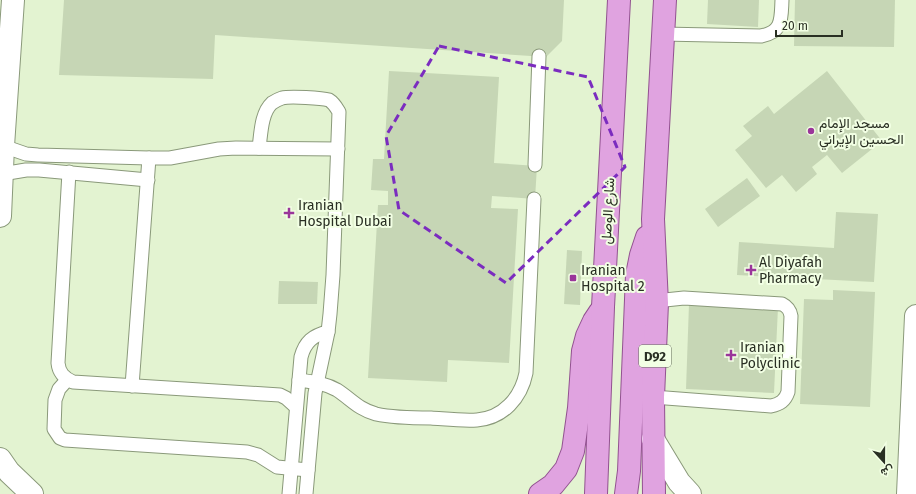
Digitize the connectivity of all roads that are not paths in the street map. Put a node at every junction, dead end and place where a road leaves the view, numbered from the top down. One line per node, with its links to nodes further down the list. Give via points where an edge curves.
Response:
1 (12, 0): 7 (street)
2 (619, 0): 19 (main road, شارع الوصل)
3 (665, 0): 5 (main road, D92)
4 (782, 0): 5 (lane, via 782,19 779,26 768,35)
5 (662, 34): 17 (main road, D92)
6 (539, 56): 11 (lane)
7 (2, 145): 10 (lane, via 38,155); 13 (street)
8 (259, 148): 9 (lane); 9 (lane, via 266,110 284,97 323,99 336,105 339,112); 10 (lane, via 219,149 170,158)
9 (338, 149): 21 (lane)
10 (149, 158): 14 (lane)
11 (534, 166)
12 (69, 172): 13 (lane, via 38,170); 14 (lane); 22 (lane, via 58,363 62,375)
13 (2, 174): 16 (street)
14 (148, 180): 25 (lane)
15 (534, 198): 24 (lane, via 526,373 524,385 517,398 506,409 478,420 394,417 375,414 358,406 338,391)
16 (0, 216)
17 (653, 219): 18 (main road, D92); 37 (main road, via 641,255 638,275)
18 (657, 303): 26 (main road, D92); 26 (lane, via 684,298 782,304 787,307 791,316 788,392 777,405)
19 (603, 308): 35 (main road, via 587,336 583,351 573,451 566,469 553,485); 36 (main road, شارع الوصل)
20 (916, 316): 40 (street)
21 (328, 332): 23 (lane, via 316,335 305,346 301,357); 24 (lane)
22 (67, 380): 25 (lane); 30 (lane, via 56,394 54,429 60,438 65,440 247,452 258,455 277,467)
23 (299, 380): 24 (lane); 27 (lane)
24 (317, 382): 31 (lane)
25 (132, 386): 27 (lane, via 280,395)
26 (654, 397): 28 (main road, D92)
27 (296, 407): 30 (lane)
28 (653, 439): 38 (main road, D92); 39 (street, via 679,482)
29 (0, 460): 32 (street)
30 (291, 469): 31 (lane); 33 (lane)
31 (308, 470): 34 (lane)
32 (32, 494)
33 (289, 494)
34 (306, 494)
35 (540, 494)
36 (596, 494)
37 (626, 494)
38 (654, 494)
39 (690, 494)
40 (908, 494)

